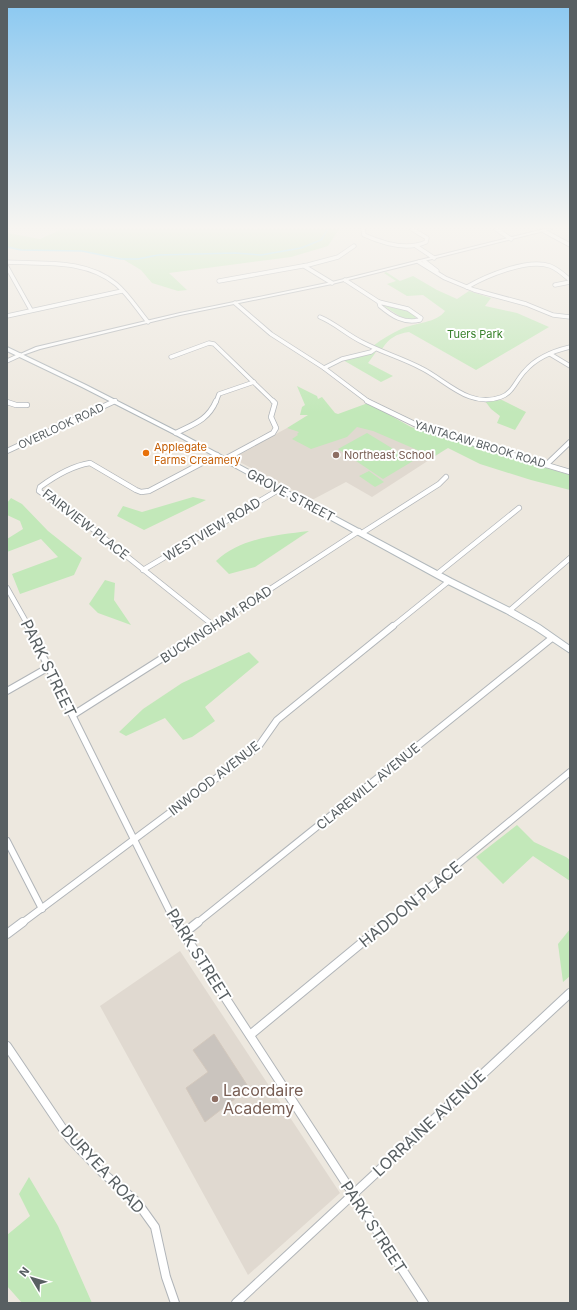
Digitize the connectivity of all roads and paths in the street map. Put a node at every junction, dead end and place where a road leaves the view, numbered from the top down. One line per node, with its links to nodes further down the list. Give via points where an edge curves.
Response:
1 (20, 290): 8 (street)
2 (297, 290): 7 (street)
3 (361, 290): 6 (street)
4 (476, 290): 11 (street, via 525,304 554,316)
5 (122, 291): 8 (street); 12 (street)
6 (379, 302): 6 (street, via 386,311 405,322 421,318 404,307)
7 (235, 303): 12 (street); 21 (street, YANTACAW BROOK ROAD, via 271,334)
8 (31, 310): 9 (street)
9 (7, 316)
10 (320, 317): 15 (street)
11 (570, 317)
12 (148, 322): 17 (street, via 38,348)
13 (570, 347): 16 (street)
14 (7, 349): 17 (main road, GROVE STREET)
15 (375, 349): 16 (street, via 410,362 464,394 481,399 498,399 505,396 527,368); 21 (street, via 342,359)
16 (550, 354): 20 (street)
17 (20, 355): 19 (street); 23 (main road, GROVE STREET)
18 (171, 357): 22 (street, via 209,343 214,344)
19 (7, 361)
20 (570, 366)
21 (324, 368): 31 (street, YANTACAW BROOK ROAD, via 369,402 402,419 425,429)
22 (254, 382): 26 (street, via 219,394 212,411 205,418); 30 (street, via 276,404 271,417 276,428 273,433)
23 (115, 401): 26 (main road, GROVE STREET); 28 (street, OVERLOOK ROAD)
24 (7, 402): 25 (street)
25 (27, 406)
26 (176, 433): 29 (main road, GROVE STREET)
27 (570, 442): 31 (street)
28 (7, 451)
29 (217, 455): 30 (main road, GROVE STREET); 38 (street, FAIRVIEW PLACE, via 149,491 136,490 90,462 78,465 40,487 39,491 94,530)
30 (225, 459): 34 (main road, GROVE STREET)
31 (546, 465): 32 (street, YANTACAW BROOK ROAD)
32 (570, 472)
33 (446, 477): 36 (street, BUCKINGHAM ROAD, via 439,484)
34 (280, 489): 36 (main road, GROVE STREET); 38 (street, WESTVIEW ROAD)
35 (519, 508): 39 (street)
36 (360, 532): 39 (main road, GROVE STREET); 43 (street, BUCKINGHAM ROAD)
37 (570, 558): 42 (street)
38 (143, 570): 43 (street, FAIRVIEW PLACE)
39 (437, 574): 40 (main road, GROVE STREET)
40 (449, 581): 42 (main road, GROVE STREET); 50 (street, INWOOD AVENUE, via 277,720 258,747)
41 (7, 588): 46 (street, PARK STREET, via 20,608)
42 (508, 611): 44 (main road, GROVE STREET)
43 (214, 626): 48 (street, BUCKINGHAM ROAD)
44 (552, 638): 45 (main road, GROVE STREET); 54 (street, CLAREWILL AVENUE)
45 (570, 650)
46 (49, 667): 47 (street); 48 (street, PARK STREET)
47 (7, 692)
48 (73, 715): 50 (street, PARK STREET)
49 (570, 772): 56 (street, HADDON PLACE)
50 (134, 840): 52 (street, INWOOD AVENUE); 54 (street, PARK STREET)
51 (7, 841): 52 (street)
52 (42, 909): 53 (street, INWOOD AVENUE)
53 (7, 934)
54 (183, 934): 56 (street, PARK STREET)
55 (570, 993): 58 (street, LORRAINE AVENUE)
56 (250, 1035): 58 (street, PARK STREET)
57 (7, 1046): 59 (street, DURYEA ROAD, via 69,1138 104,1174 137,1202 155,1227 166,1277)
58 (353, 1194): 60 (street, LORRAINE AVENUE); 61 (street, PARK STREET)
59 (175, 1303)
60 (236, 1303)
61 (424, 1303)

